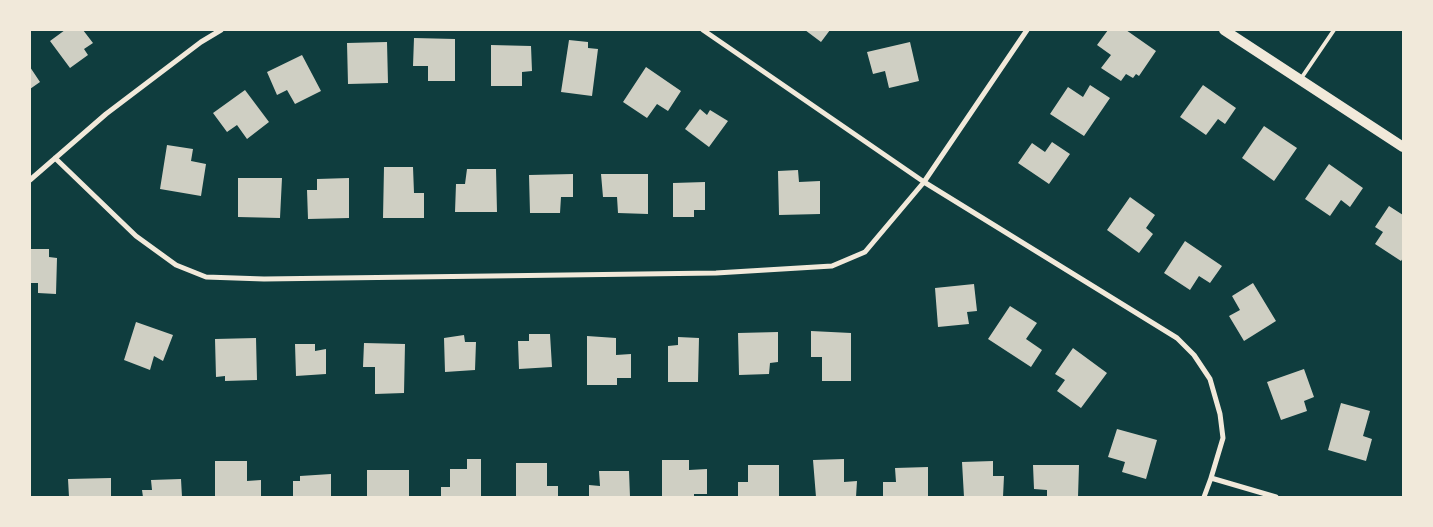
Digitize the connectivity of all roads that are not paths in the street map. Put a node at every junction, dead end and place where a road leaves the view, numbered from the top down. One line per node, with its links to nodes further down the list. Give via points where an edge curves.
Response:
1 (221, 30): 8 (street, via 106,114)
2 (703, 30): 10 (street)
3 (1027, 30): 10 (street)
4 (1224, 30): 6 (main road)
5 (1334, 30): 6 (lane)
6 (1300, 80): 7 (main road)
7 (1403, 147)
8 (55, 158): 9 (street); 10 (street, via 136,236 176,265 206,278 716,273 832,266 866,252)
9 (30, 180)
10 (924, 182): 11 (street, via 1177,338 1194,355 1210,379 1220,414 1223,438)
11 (1211, 478): 12 (street); 13 (street)
12 (1204, 497)
13 (1276, 497)

